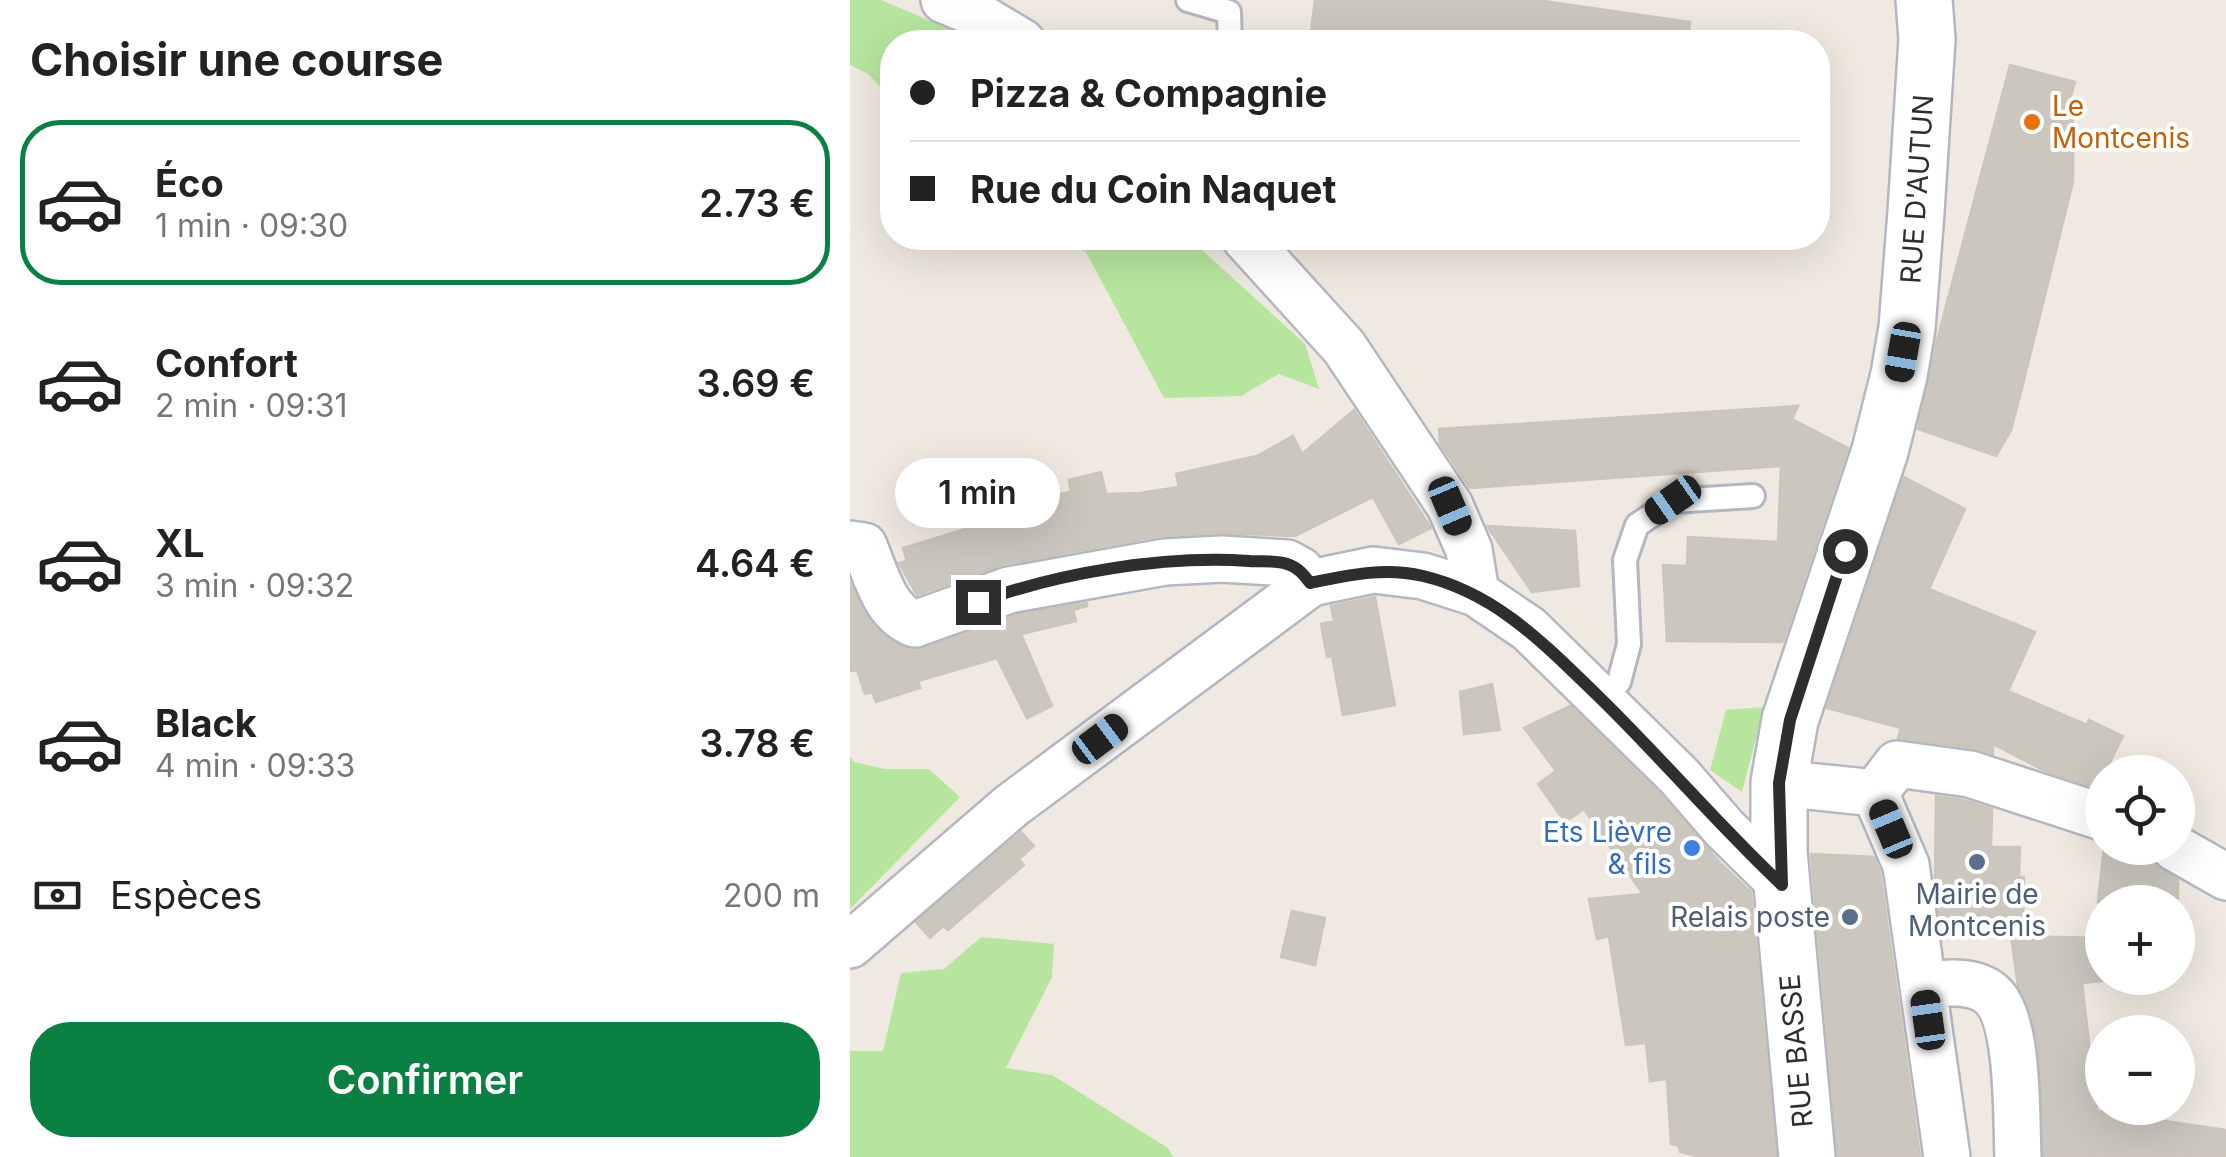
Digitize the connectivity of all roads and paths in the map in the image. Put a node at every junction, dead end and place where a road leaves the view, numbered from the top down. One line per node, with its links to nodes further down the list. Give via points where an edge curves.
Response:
1 (944, 0): 4 (street)
2 (1188, 0): 5 (lane, via 1229,12)
3 (1924, 0): 12 (main road, RUE D'AUTUN, via 1916,212 1899,375 1790,720)
4 (1000, 30)
5 (1230, 30)
6 (1258, 250): 10 (street, via 1344,346 1450,506 1469,550)
7 (1752, 496): 11 (lane, via 1673,500 1637,525 1625,560 1629,644 1620,682)
8 (850, 544): 9 (street, via 864,546 889,604 914,624 1009,590 1165,562 1286,563)
9 (1310, 583): 10 (street, via 1373,570 1423,576); 18 (street, via 1010,806)
10 (1476, 593): 11 (street, via 1530,629)
11 (1603, 702): 17 (street)
12 (1779, 783): 13 (street); 17 (main road, RUE BASSE)
13 (1876, 793): 14 (street, via 1897,764 1970,774); 19 (street, via 1906,865)
14 (2085, 811)
15 (2195, 859): 16 (street)
16 (2226, 877)
17 (1782, 885): 20 (main road, RUE BASSE)
18 (850, 945)
19 (1924, 985): 21 (street); 22 (street, via 1976,986 2004,1011)
20 (1807, 1157)
21 (1947, 1157)
22 (2018, 1157)

